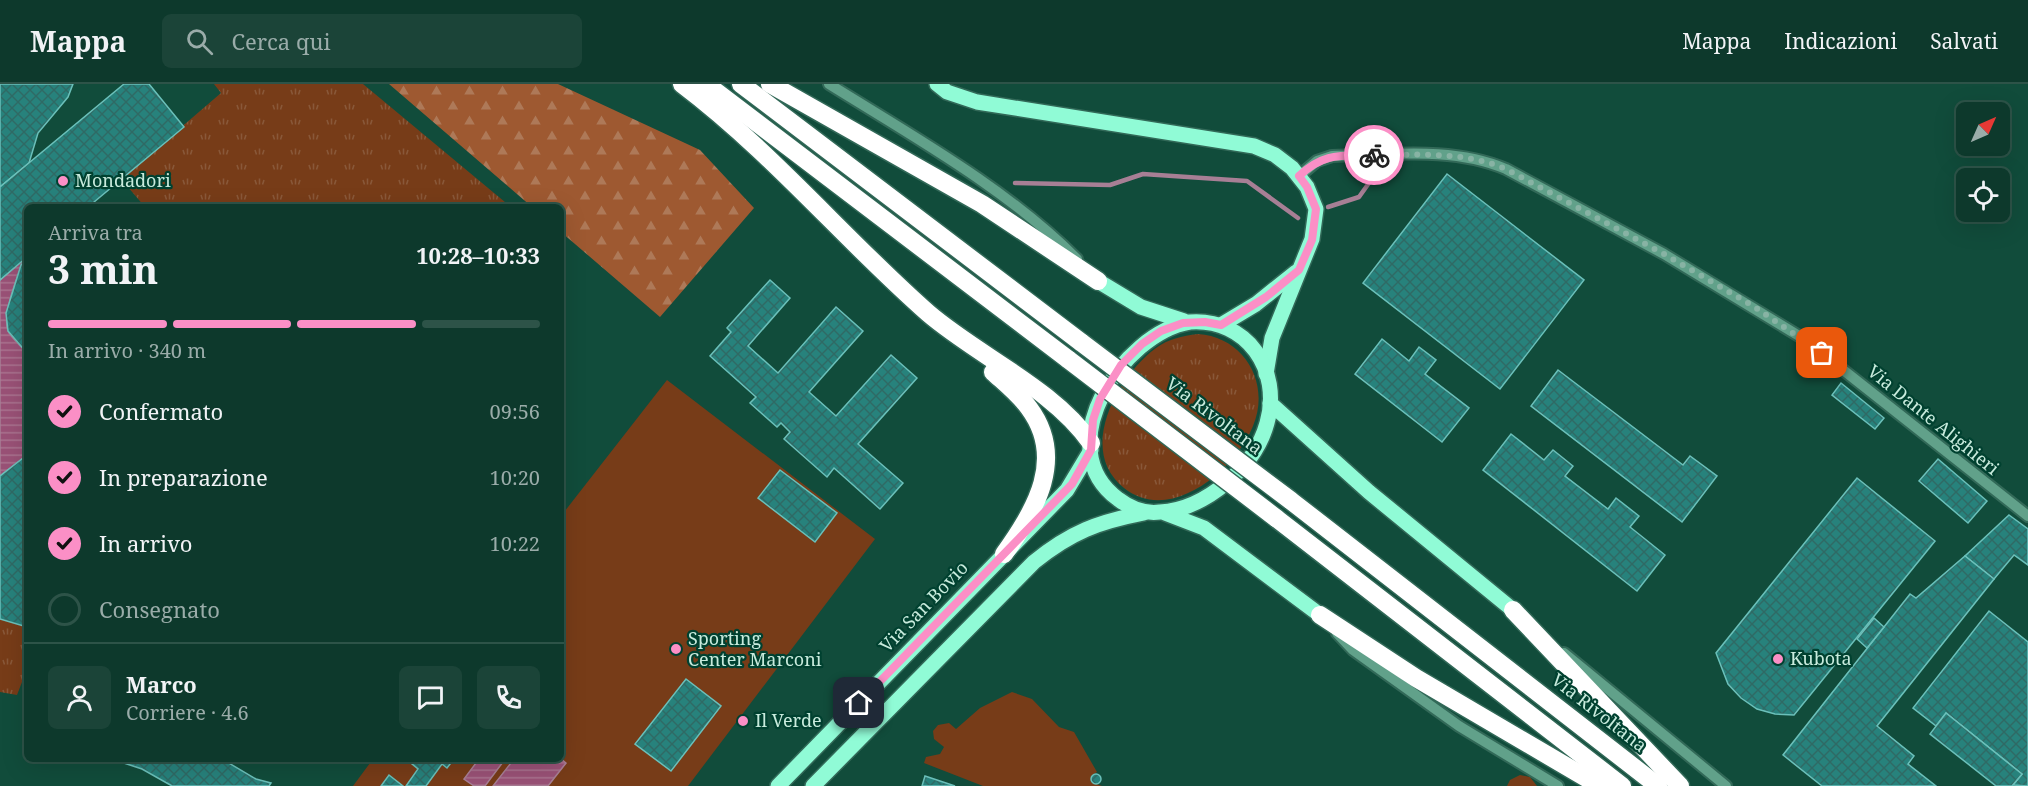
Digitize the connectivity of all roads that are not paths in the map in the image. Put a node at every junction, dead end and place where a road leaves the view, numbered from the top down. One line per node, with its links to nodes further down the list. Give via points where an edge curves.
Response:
1 (682, 84): 12 (highway, via 757,145 890,277)
2 (705, 84): 25 (highway, bridge)
3 (741, 84): 26 (highway, Via Rivoltana, bridge, via 1290,500)
4 (770, 84): 9 (highway, via 990,209)
5 (829, 84): 9 (street, via 988,186 1058,242)
6 (936, 84): 7 (main road, via 976,102 1254,146 1275,155)
7 (1299, 176): 8 (main road, via 1316,209 1312,240); 17 (street, Via Dante Alighieri, via 1317,161 1332,156 1461,155 1483,159 1664,254 1804,339)
8 (1299, 270): 11 (main road); 13 (main road, via 1272,338)
9 (1098, 281): 10 (main road, via 1142,307)
10 (1190, 322): 11 (main road); 15 (main road, via 1154,334 1121,365 1094,413)
11 (1221, 325): 13 (main road, via 1251,345)
12 (953, 333): 15 (highway, via 1067,414); 18 (highway, via 1026,405 1037,421 1046,448 1046,474 1037,504)
13 (1266, 374): 14 (main road)
14 (1270, 403): 16 (main road, via 1262,437 1235,473 1198,502); 19 (main road, via 1369,492)
15 (1091, 446): 16 (main road, via 1109,492 1128,506); 18 (main road, Via San Bovio, via 1067,490)
16 (1155, 512): 20 (main road, via 1204,528); 22 (main road, via 1089,526 1034,562)
17 (2028, 516)
18 (1004, 554): 21 (main road, Via San Bovio)
19 (1513, 609): 27 (highway); 28 (street)
20 (1320, 615): 23 (street, via 1353,651 1459,726); 24 (highway, via 1416,678)
21 (778, 786)
22 (813, 786)
23 (1558, 786)
24 (1600, 786)
25 (1622, 786)
26 (1658, 786)
27 (1680, 786)
28 (1726, 786)

